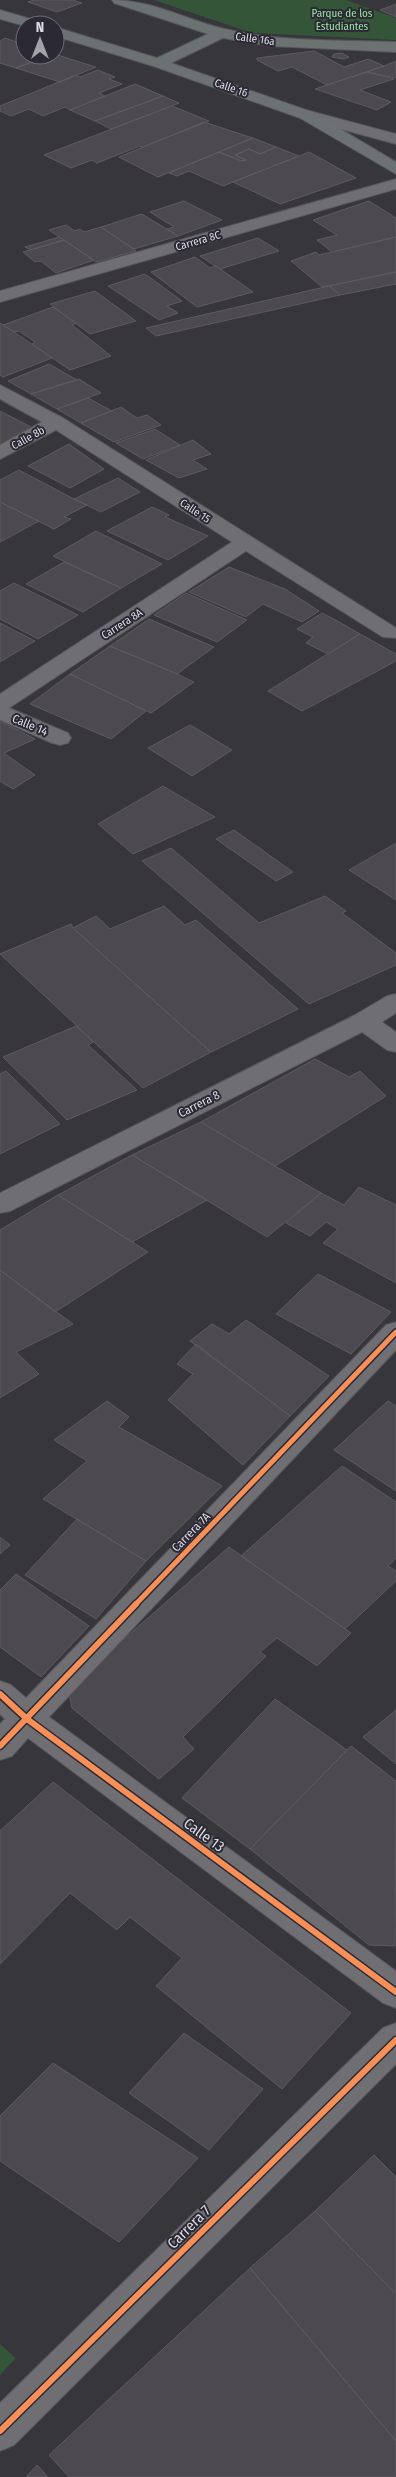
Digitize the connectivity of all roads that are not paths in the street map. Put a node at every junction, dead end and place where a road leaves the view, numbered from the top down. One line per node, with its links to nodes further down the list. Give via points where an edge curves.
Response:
1 (119, 0): 5 (main road, Calle 16a)
2 (0, 14): 3 (main road)
3 (15, 19)
4 (65, 34): 7 (main road, Calle 16)
5 (222, 34): 6 (main road, Calle 16a, via 270,42); 7 (main road)
6 (396, 47)
7 (158, 63): 8 (main road, Calle 16)
8 (306, 115): 9 (street); 10 (main road, Calle 16)
9 (396, 139)
10 (396, 169)
11 (396, 184): 12 (street, Carrera 8C)
12 (0, 297)
13 (0, 391): 14 (street, Calle 15)
14 (56, 422): 15 (street, Calle 8b); 16 (street, Calle 15)
15 (0, 453)
16 (245, 543): 17 (street, Calle 15); 18 (street, Carrera 8A)
17 (390, 633)
18 (0, 704)
19 (0, 712): 20 (street, Calle 14)
20 (60, 738)
21 (396, 1002): 22 (street, Carrera 8)
22 (364, 1021): 23 (street); 24 (street, Carrera 8)
23 (396, 1044)
24 (0, 1204)
25 (396, 1332): 27 (street, Carrera 7A)
26 (0, 1694): 27 (street, Calle 13)
27 (27, 1719): 28 (street, Carrera 7A); 29 (street, Calle 13)
28 (0, 1746)
29 (396, 1992)
30 (396, 2040): 31 (street, Carrera 7)
31 (0, 2431)

